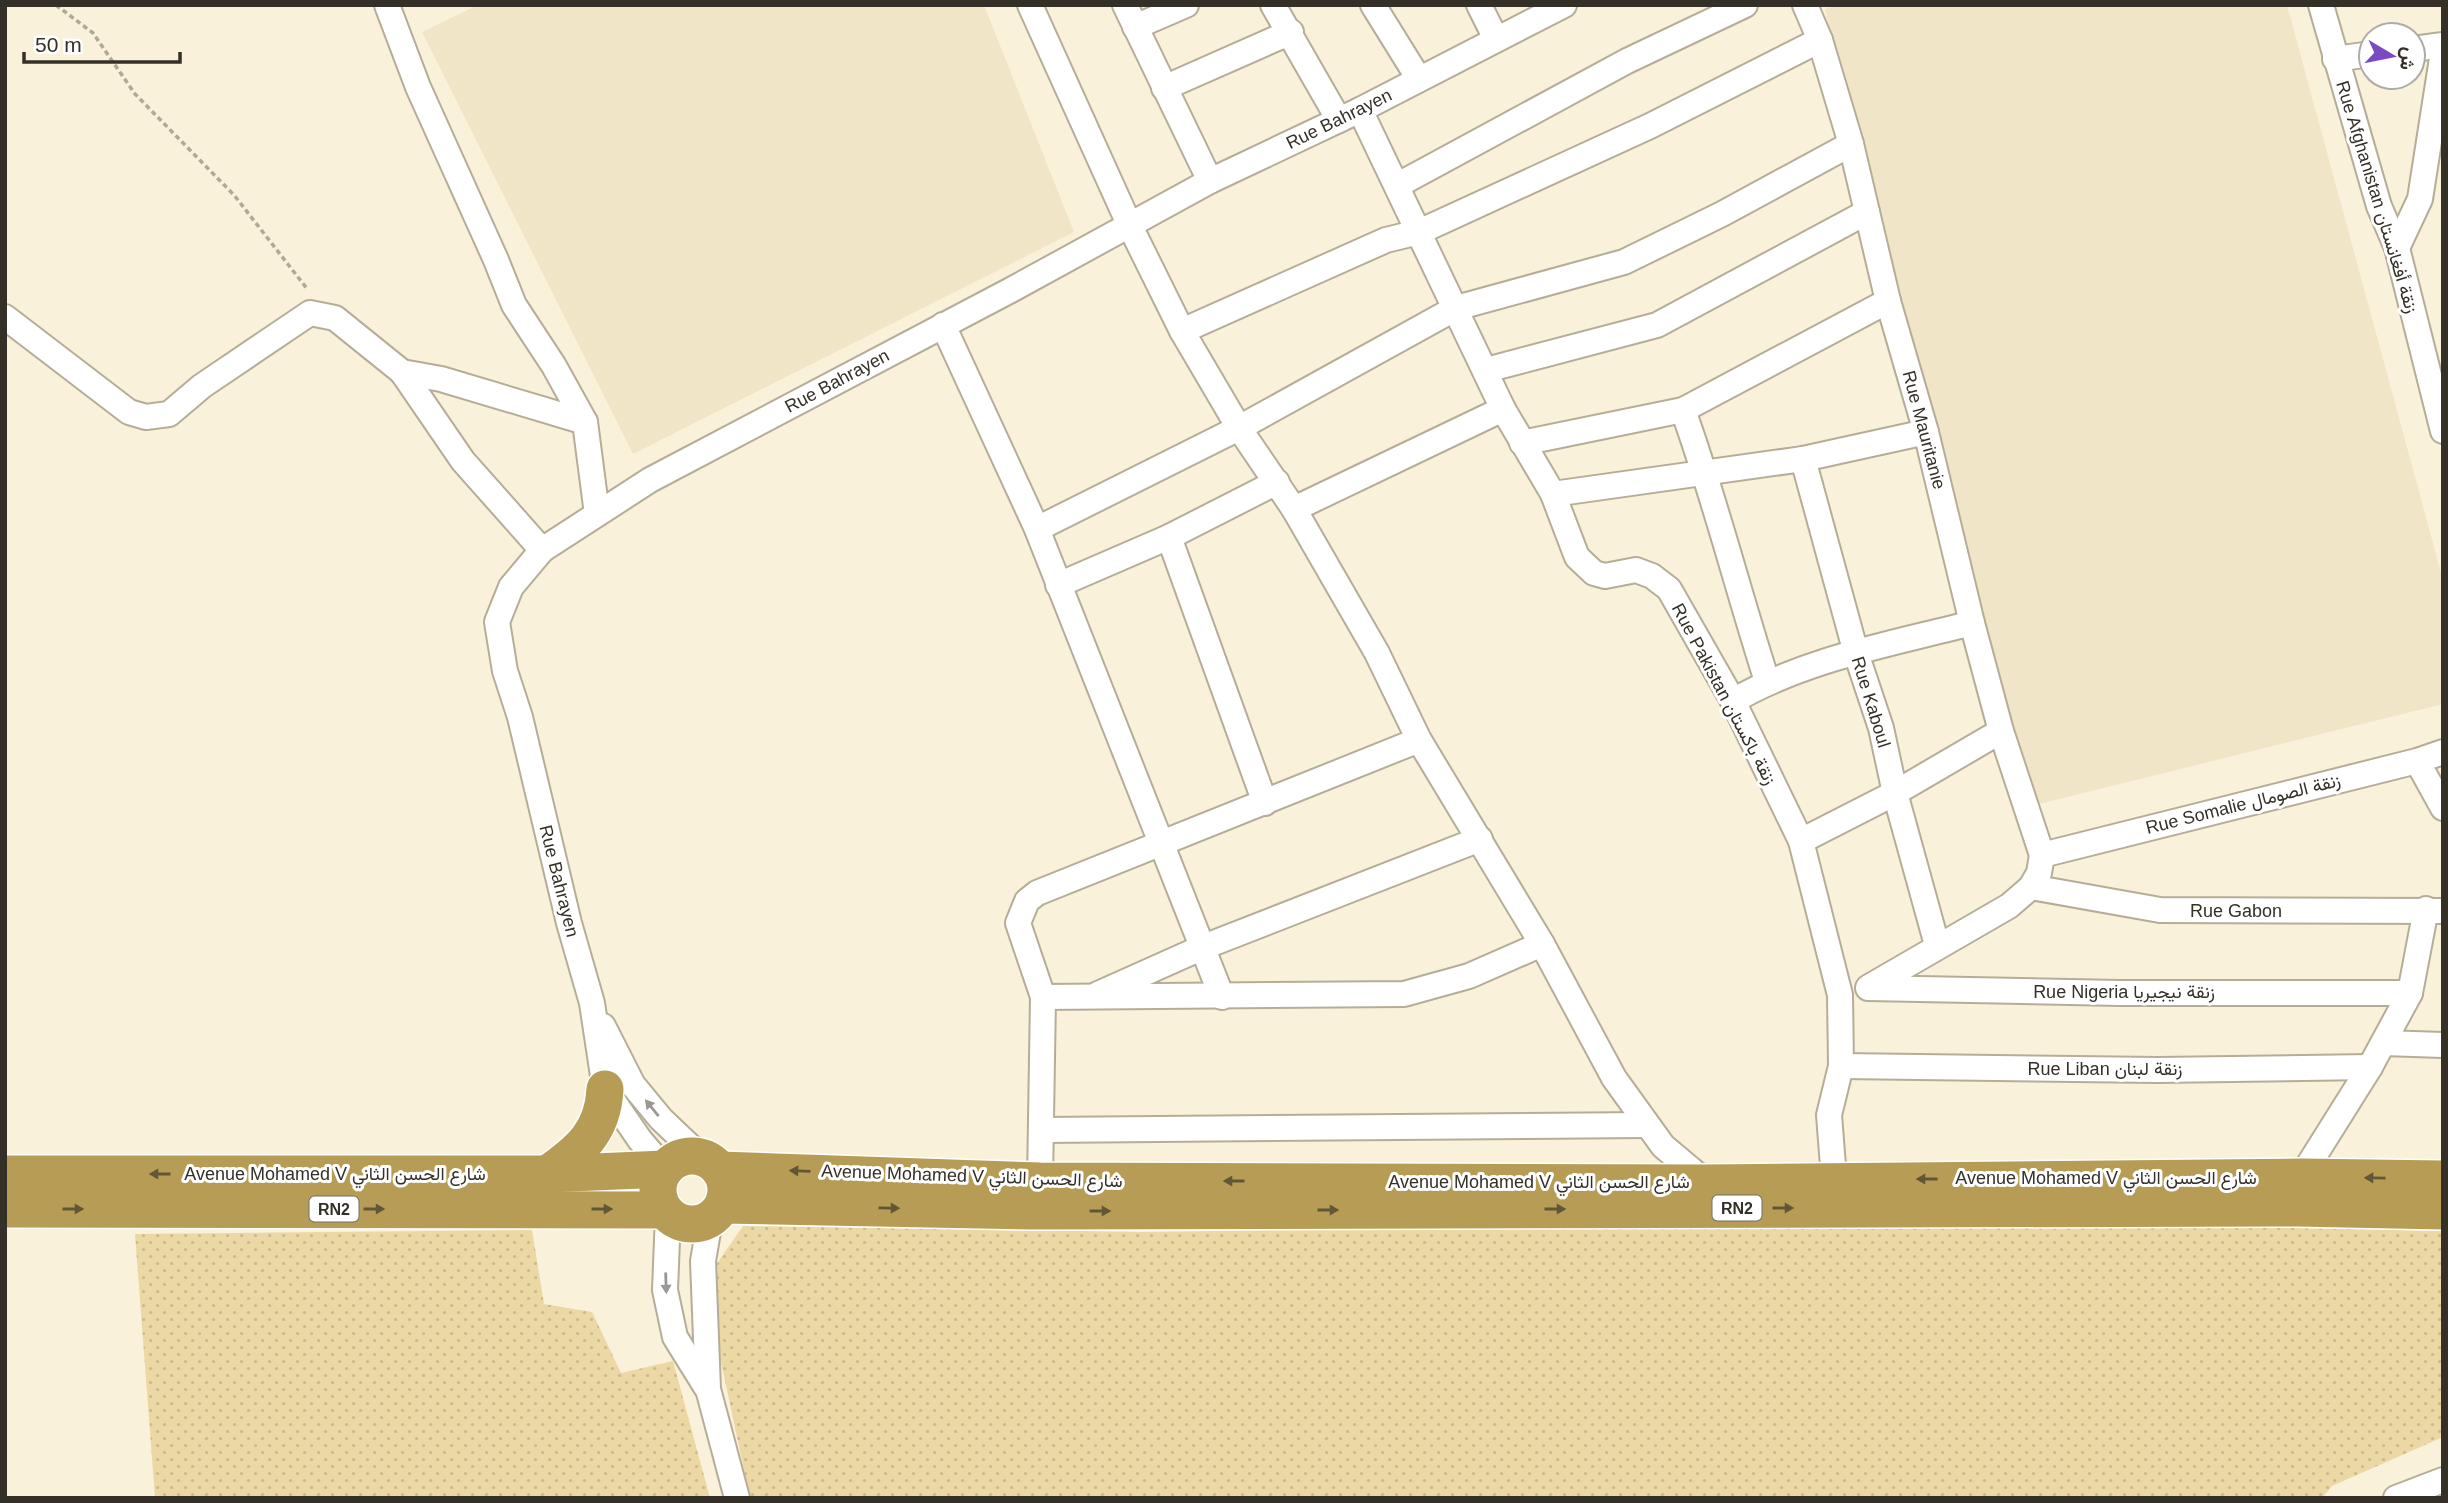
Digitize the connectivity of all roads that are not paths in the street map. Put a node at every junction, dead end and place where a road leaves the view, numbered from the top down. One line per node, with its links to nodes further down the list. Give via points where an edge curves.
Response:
1 (387, 5): 38 (street, via 514,305)
2 (1030, 5): 26 (street)
3 (1186, 5): 11 (street)
4 (1273, 5): 12 (street, Rue Pakistan زنقة باكستان)
5 (1373, 5): 18 (street)
6 (1479, 5): 13 (street)
7 (1564, 5): 13 (street, Rue Bahrayen)
8 (1745, 5): 23 (street, via 1627,61)
9 (2320, 5): 17 (street, Rue Afghanistan زنقة أفغانستان)
10 (1811, 7): 14 (street, Rue Mauritanie)
11 (1130, 16): 19 (street)
12 (1292, 32): 19 (street); 20 (street, Rue Pakistan زنقة باكستان)
13 (1496, 39): 18 (street, Rue Bahrayen)
14 (1820, 40): 21 (street, Rue Mauritanie); 27 (street, via 1650,126)
15 (2443, 52): 24 (street)
16 (2357, 56): 17 (street)
17 (2335, 59): 28 (street, Rue Afghanistan زنقة أفغانستان, via 2379,206)
18 (1419, 79): 20 (street, Rue Bahrayen)
19 (1164, 88): 22 (street)
20 (1350, 115): 22 (street, Rue Bahrayen); 23 (street, Rue Pakistan زنقة باكستان)
21 (1851, 144): 25 (street, Rue Mauritanie); 30 (street, via 1624,262)
22 (1210, 181): 26 (street, Rue Bahrayen)
23 (1398, 185): 27 (street, Rue Pakistan زنقة باكستان)
24 (2432, 201): 28 (street)
25 (1867, 212): 29 (street, Rue Mauritanie); 34 (street, via 1657,325)
26 (1129, 224): 32 (street, Rue Bahrayen); 33 (street)
27 (1419, 232): 30 (street, Rue Pakistan زنقة باكستان); 33 (street, via 1386,240)
28 (2397, 248): 40 (street, Rue Afghanistan زنقة أفغانستان)
29 (1888, 301): 37 (street); 41 (street, Rue Mauritanie)
30 (1455, 308): 34 (street, Rue Pakistan زنقة باكستان); 39 (street)
31 (5, 317): 35 (street, via 129,412 146,417 169,414 202,386 310,313 335,318)
32 (943, 325): 48 (street, Rue Bahrayen, via 650,480); 49 (street)
33 (1182, 331): 39 (street)
34 (1486, 370): 36 (street, Rue Pakistan زنقة باكستان)
35 (402, 372): 38 (street, via 442,379); 51 (street, via 463,461)
36 (1503, 409): 42 (street, Rue Pakistan زنقة باكستان); 47 (street)
37 (1683, 410): 42 (street); 44 (street)
38 (585, 422): 48 (street)
39 (1238, 428): 45 (street); 49 (street)
40 (2443, 431)
41 (1926, 432): 43 (street); 53 (street, Rue Mauritanie)
42 (1521, 443): 46 (street, Rue Pakistan زنقة باكستان)
43 (1803, 459): 44 (street); 54 (street, Rue Kaboul)
44 (1706, 475): 46 (street); 55 (street)
45 (1277, 482): 47 (street); 50 (street)
46 (1553, 494): 56 (street, Rue Pakistan زنقة باكستان, via 1586,569 1605,576 1636,570 1668,589)
47 (1294, 509): 58 (street, via 1377,653)
48 (597, 514): 51 (street, Rue Bahrayen)
49 (1037, 528): 52 (street)
50 (1169, 537): 52 (street); 62 (street)
51 (542, 550): 79 (street, Rue Bahrayen, via 511,587 497,622 505,671)
52 (1058, 585): 66 (street)
53 (1972, 623): 54 (street); 57 (street, Rue Mauritanie)
54 (1856, 653): 55 (street); 61 (street, Rue Kaboul, via 1881,728)
55 (1768, 681): 56 (street)
56 (1733, 701): 65 (street, Rue Pakistan زنقة باكستان)
57 (2001, 731): 61 (street); 67 (street, Rue Mauritanie)
58 (1419, 740): 62 (street); 64 (street)
59 (2443, 752): 60 (street, Rue Somalie زنقة الصومال)
60 (2417, 761): 63 (street); 67 (street, Rue Somalie زنقة الصومال)
61 (1895, 793): 65 (street); 71 (street, Rue Kaboul)
62 (1265, 803): 66 (street)
63 (2443, 807)
64 (1480, 839): 70 (street); 72 (street)
65 (1801, 841): 75 (street, Rue Pakistan زنقة باكستان)
66 (1161, 845): 72 (street); 76 (street, via 1037,892 1027,901 1018,923)
67 (2042, 855): 68 (street)
68 (2031, 887): 69 (street, Rue Gabon, via 2160,910); 71 (street, via 2009,906)
69 (2434, 910): 74 (street)
70 (1542, 944): 77 (street, via 1469,976 1404,994); 85 (street, via 1614,1078)
71 (1937, 946): 73 (street)
72 (1201, 948): 77 (street); 78 (street)
73 (1869, 987): 74 (street, Rue Nigeria زنقة نيجيريا); 75 (street, Rue Nigeria زنقة نيجيريا)
74 (2410, 993): 80 (street)
75 (1840, 995): 82 (street, Rue Pakistan زنقة باكستان)
76 (1043, 997): 78 (street); 86 (street)
77 (1222, 997): 78 (street)
78 (1088, 998)
79 (592, 1003): 84 (street, Rue Bahrayen); 95 (street, Rue Bahrayen, one-way to 79, via 633,1085)
80 (2383, 1043): 81 (street); 83 (street)
81 (2443, 1045)
82 (1841, 1066): 83 (street, Rue Liban زنقة لبنان); 91 (street, Rue Pakistan زنقة باكستان, via 1829,1115)
83 (2370, 1067): 90 (street)
84 (605, 1089): 87 (street, Rue Bahrayen); 89 (highway, via 594,1132)
85 (1647, 1125): 86 (street); 94 (street, via 1663,1146)
86 (1042, 1130): 93 (street)
87 (665, 1169): 89 (highway, Avenue Mohamed V شارع الحسن الثاني / RN2); 95 (highway, RN2, via 684,1157); 98 (highway, via 657,1189)
88 (5, 1174): 89 (highway, Avenue Mohamed V شارع الحسن الثاني / RN2, one-way to 88)
89 (547, 1174)
90 (2301, 1177): 91 (highway, Avenue Mohamed V شارع الحسن الثاني / RN2, one-way to 91); 92 (highway, Avenue Mohamed V شارع الحسن الثاني / RN2, one-way to 90)
91 (1834, 1179): 94 (highway, Avenue Mohamed V شارع الحسن الثاني / RN2)
92 (2443, 1179)
93 (1040, 1181): 94 (highway, Avenue Mohamed V شارع الحسن الثاني / RN2, one-way to 93); 95 (highway, Avenue Mohamed V شارع الحسن الثاني / RN2, one-way to 95)
94 (1707, 1183)
95 (713, 1188): 97 (highway, Avenue Mohamed V شارع الحسن الثاني / RN2, one-way to 97, via 1032,1211); 98 (highway, RN2, via 688,1224); 99 (street, via 703,1261)
96 (5, 1209): 98 (highway, Avenue Mohamed V شارع الحسن الثاني / RN2, one-way to 98)
97 (2443, 1211)
98 (666, 1212): 99 (street, one-way to 99, via 666,1290 675,1337)
99 (708, 1390): 101 (street)
100 (2443, 1480): 102 (street)
101 (737, 1498)
102 (2396, 1498)

